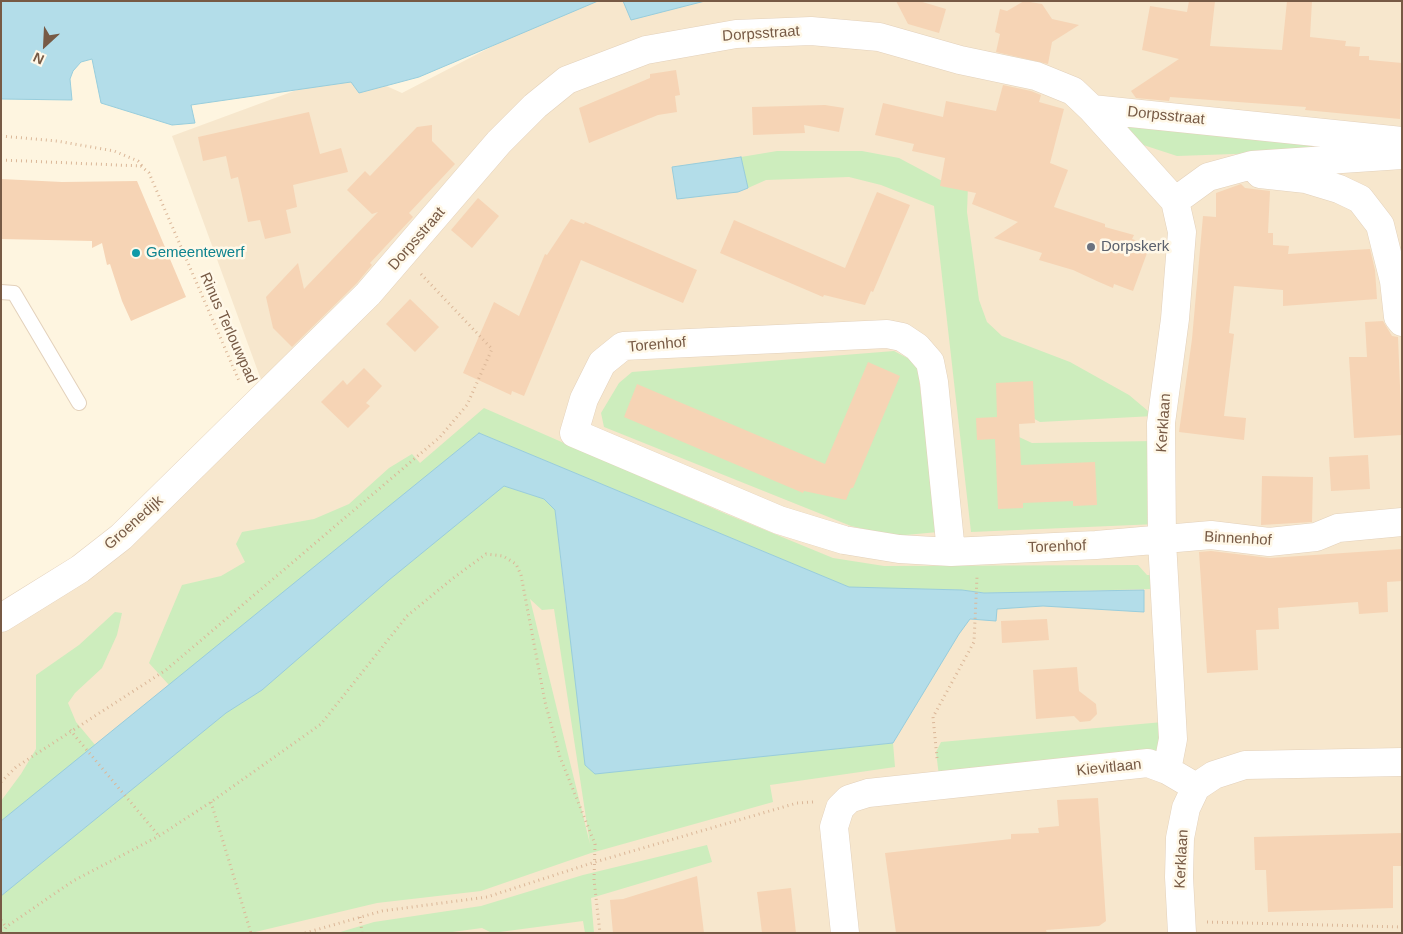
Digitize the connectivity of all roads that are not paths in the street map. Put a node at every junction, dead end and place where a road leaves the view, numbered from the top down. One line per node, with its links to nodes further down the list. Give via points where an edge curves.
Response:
1 (1092, 109): 2 (street, Dorpsstraat); 5 (street, Kerklaan); 10 (street, Dorpsstraat, via 1073,91 1036,76 879,38 812,31 736,34 646,50 567,80 535,106 499,142 368,294)
2 (1402, 141)
3 (1402, 155): 4 (street)
4 (1252, 165): 5 (street, via 1208,177); 6 (street, via 1260,174 1306,180 1360,199 1380,225)
5 (1174, 201): 12 (street, Kerklaan, via 1182,232 1175,319 1161,423)
6 (1398, 281): 8 (street, via 1398,317)
7 (1, 292): 9 (lane, via 14,294)
8 (1402, 322)
9 (79, 403)
10 (252, 410): 14 (street, Groenedijk, via 121,537 80,569)
11 (1402, 522): 12 (street, Binnenhof, via 1338,528 1316,537 1269,542 1211,536)
12 (1162, 541): 13 (street, Torenhof); 16 (street, Kerklaan, via 1173,739)
13 (951, 552): 13 (street, Torenhof, via 899,549 844,540 780,520 574,433 584,399 602,363 623,346 887,334 902,337 917,347 930,362)
14 (1, 618)
15 (1402, 762): 17 (street, via 1245,765 1214,775)
16 (1168, 770): 17 (street, Kievitlaan); 19 (street, Kievitlaan, via 1148,763 868,793 849,799 840,808 834,827)
17 (1196, 787): 18 (street, Kerklaan, via 1186,808 1180,838)
18 (1182, 927)
19 (845, 933)

